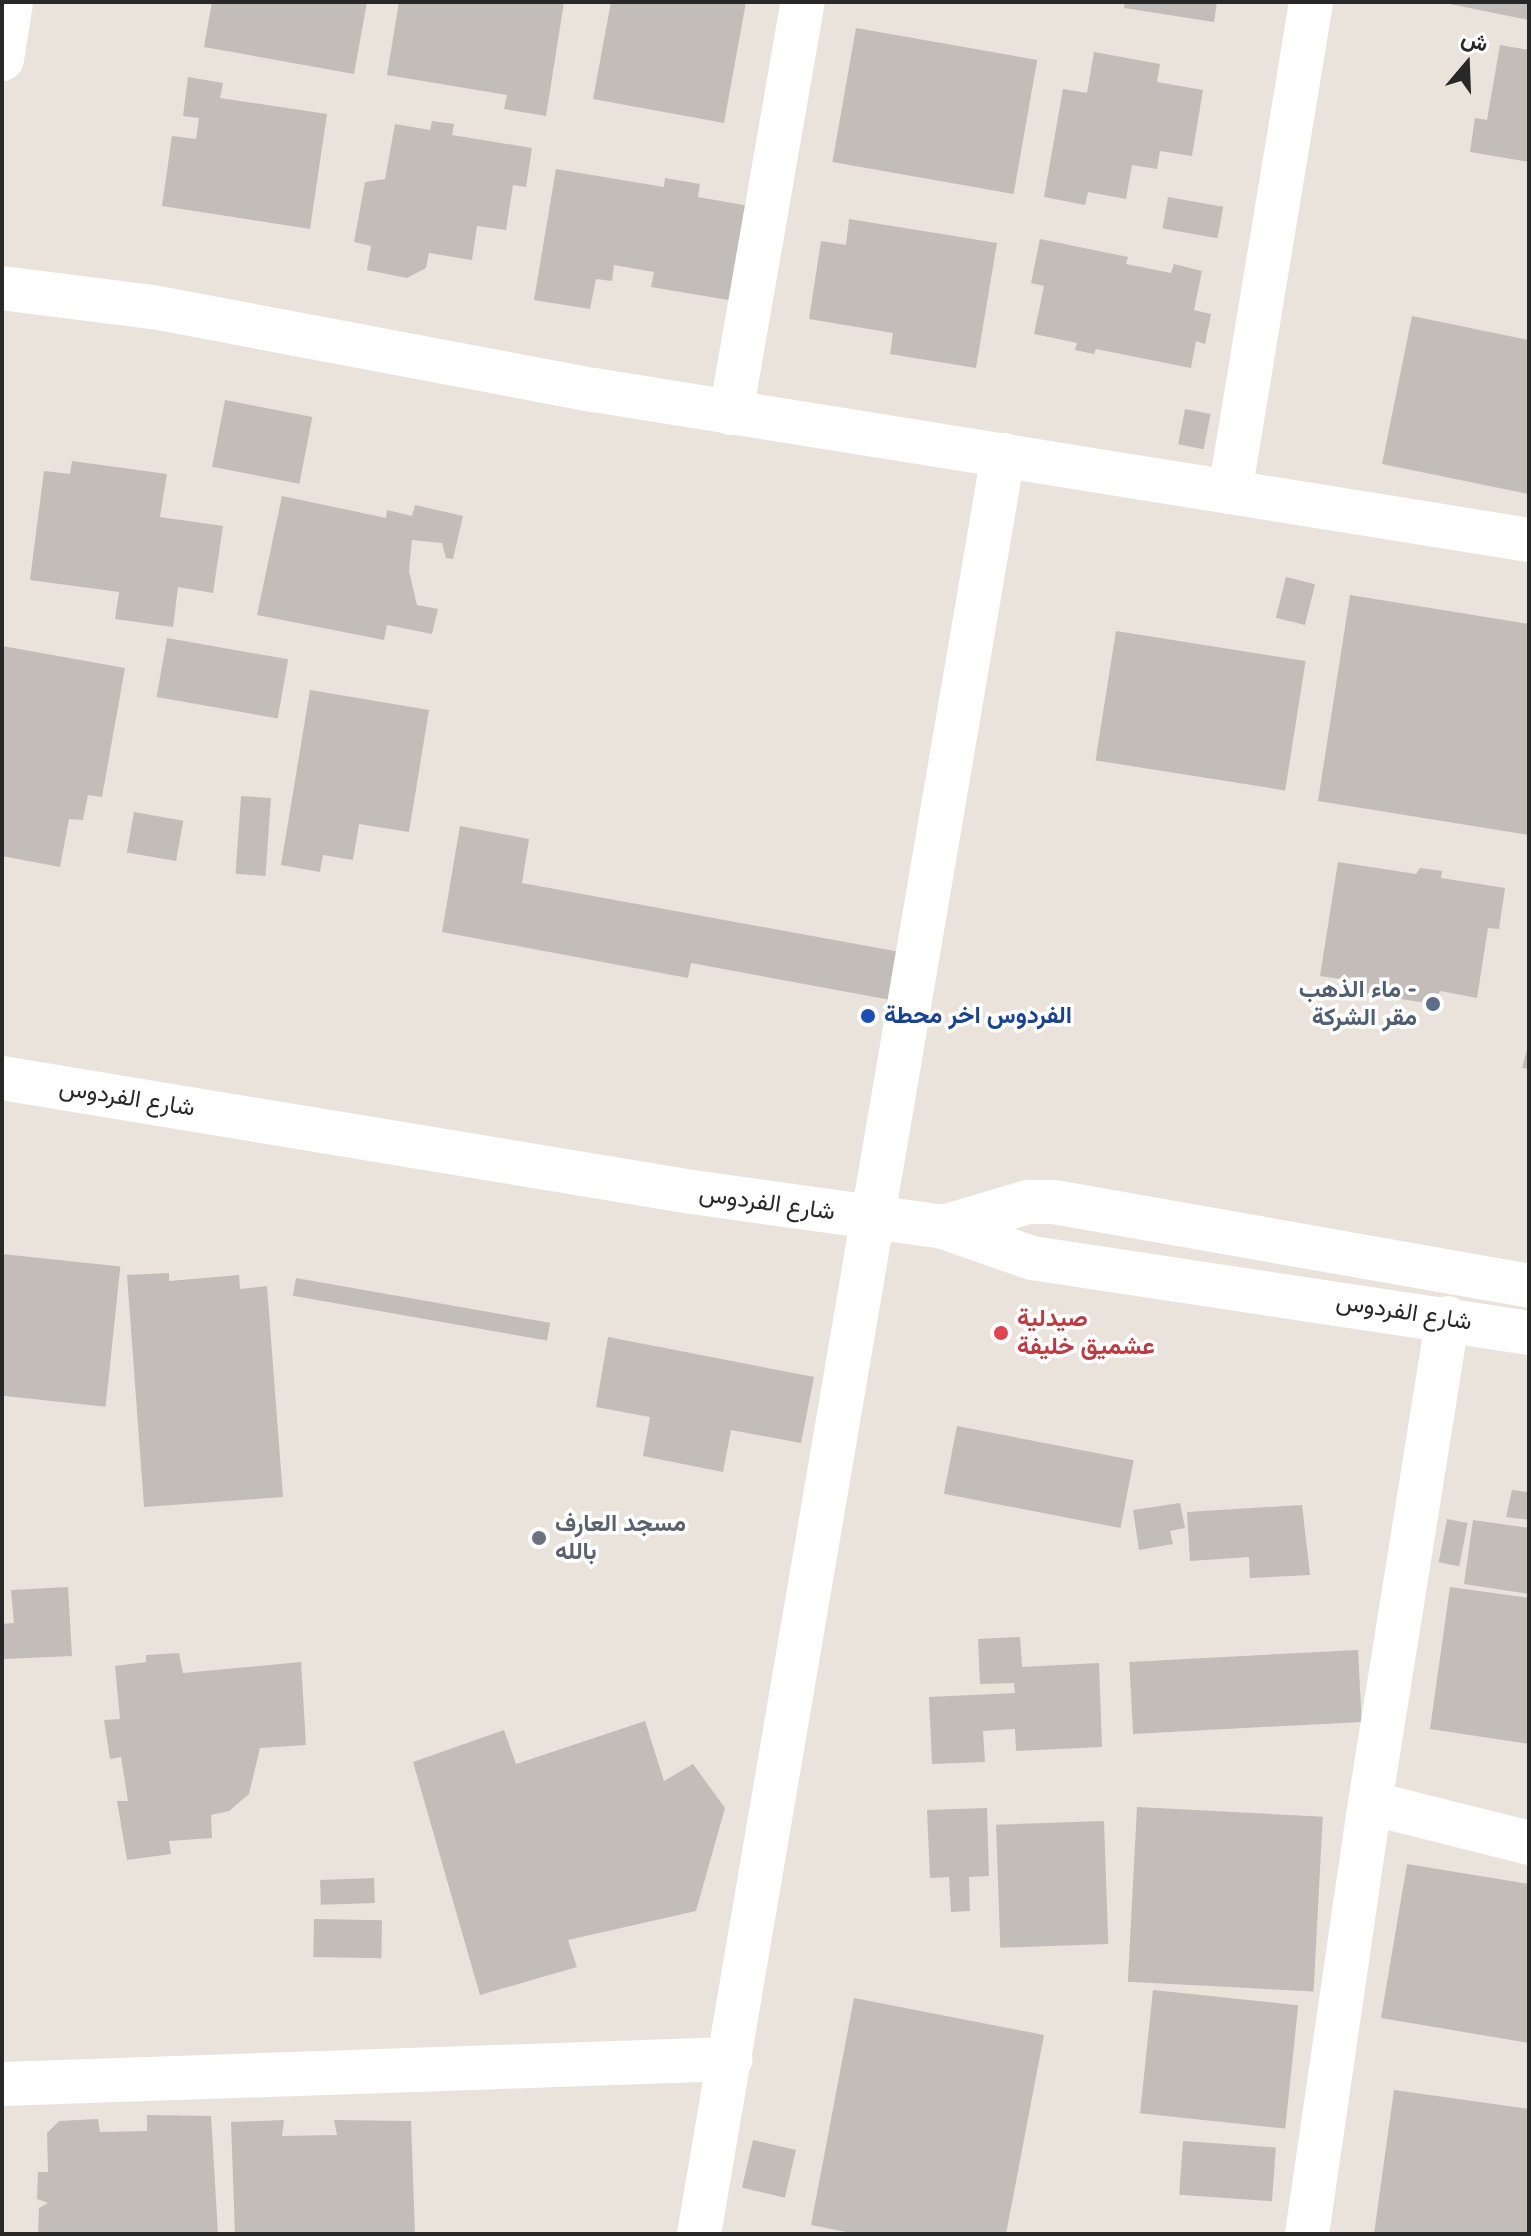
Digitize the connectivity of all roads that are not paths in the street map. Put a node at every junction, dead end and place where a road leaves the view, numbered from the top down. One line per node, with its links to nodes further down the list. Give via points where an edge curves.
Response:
1 (11, 2): 4 (street)
2 (803, 2): 6 (street)
3 (1311, 2): 8 (street)
4 (2, 59)
5 (2, 288): 6 (street, via 153,307)
6 (731, 413): 7 (street)
7 (1003, 455): 8 (street); 11 (street)
8 (1230, 492): 9 (street)
9 (1529, 540)
10 (2, 1078): 11 (street, شارع الفردوس)
11 (874, 1219): 12 (street, شارع الفردوس); 20 (street)
12 (943, 1227): 13 (street, via 1028,1202 1054,1202); 16 (street, شارع الفردوس, via 1032,1258)
13 (1236, 1232): 14 (street, via 1348,1235); 15 (street)
14 (1529, 1262)
15 (1529, 1286)
16 (1448, 1318): 17 (street, شارع الفردوس); 18 (street)
17 (1529, 1333)
18 (1370, 1803): 19 (street); 23 (street)
19 (1529, 1843)
20 (731, 2059): 21 (street); 22 (street)
21 (2, 2084)
22 (699, 2234)
23 (1307, 2234)

